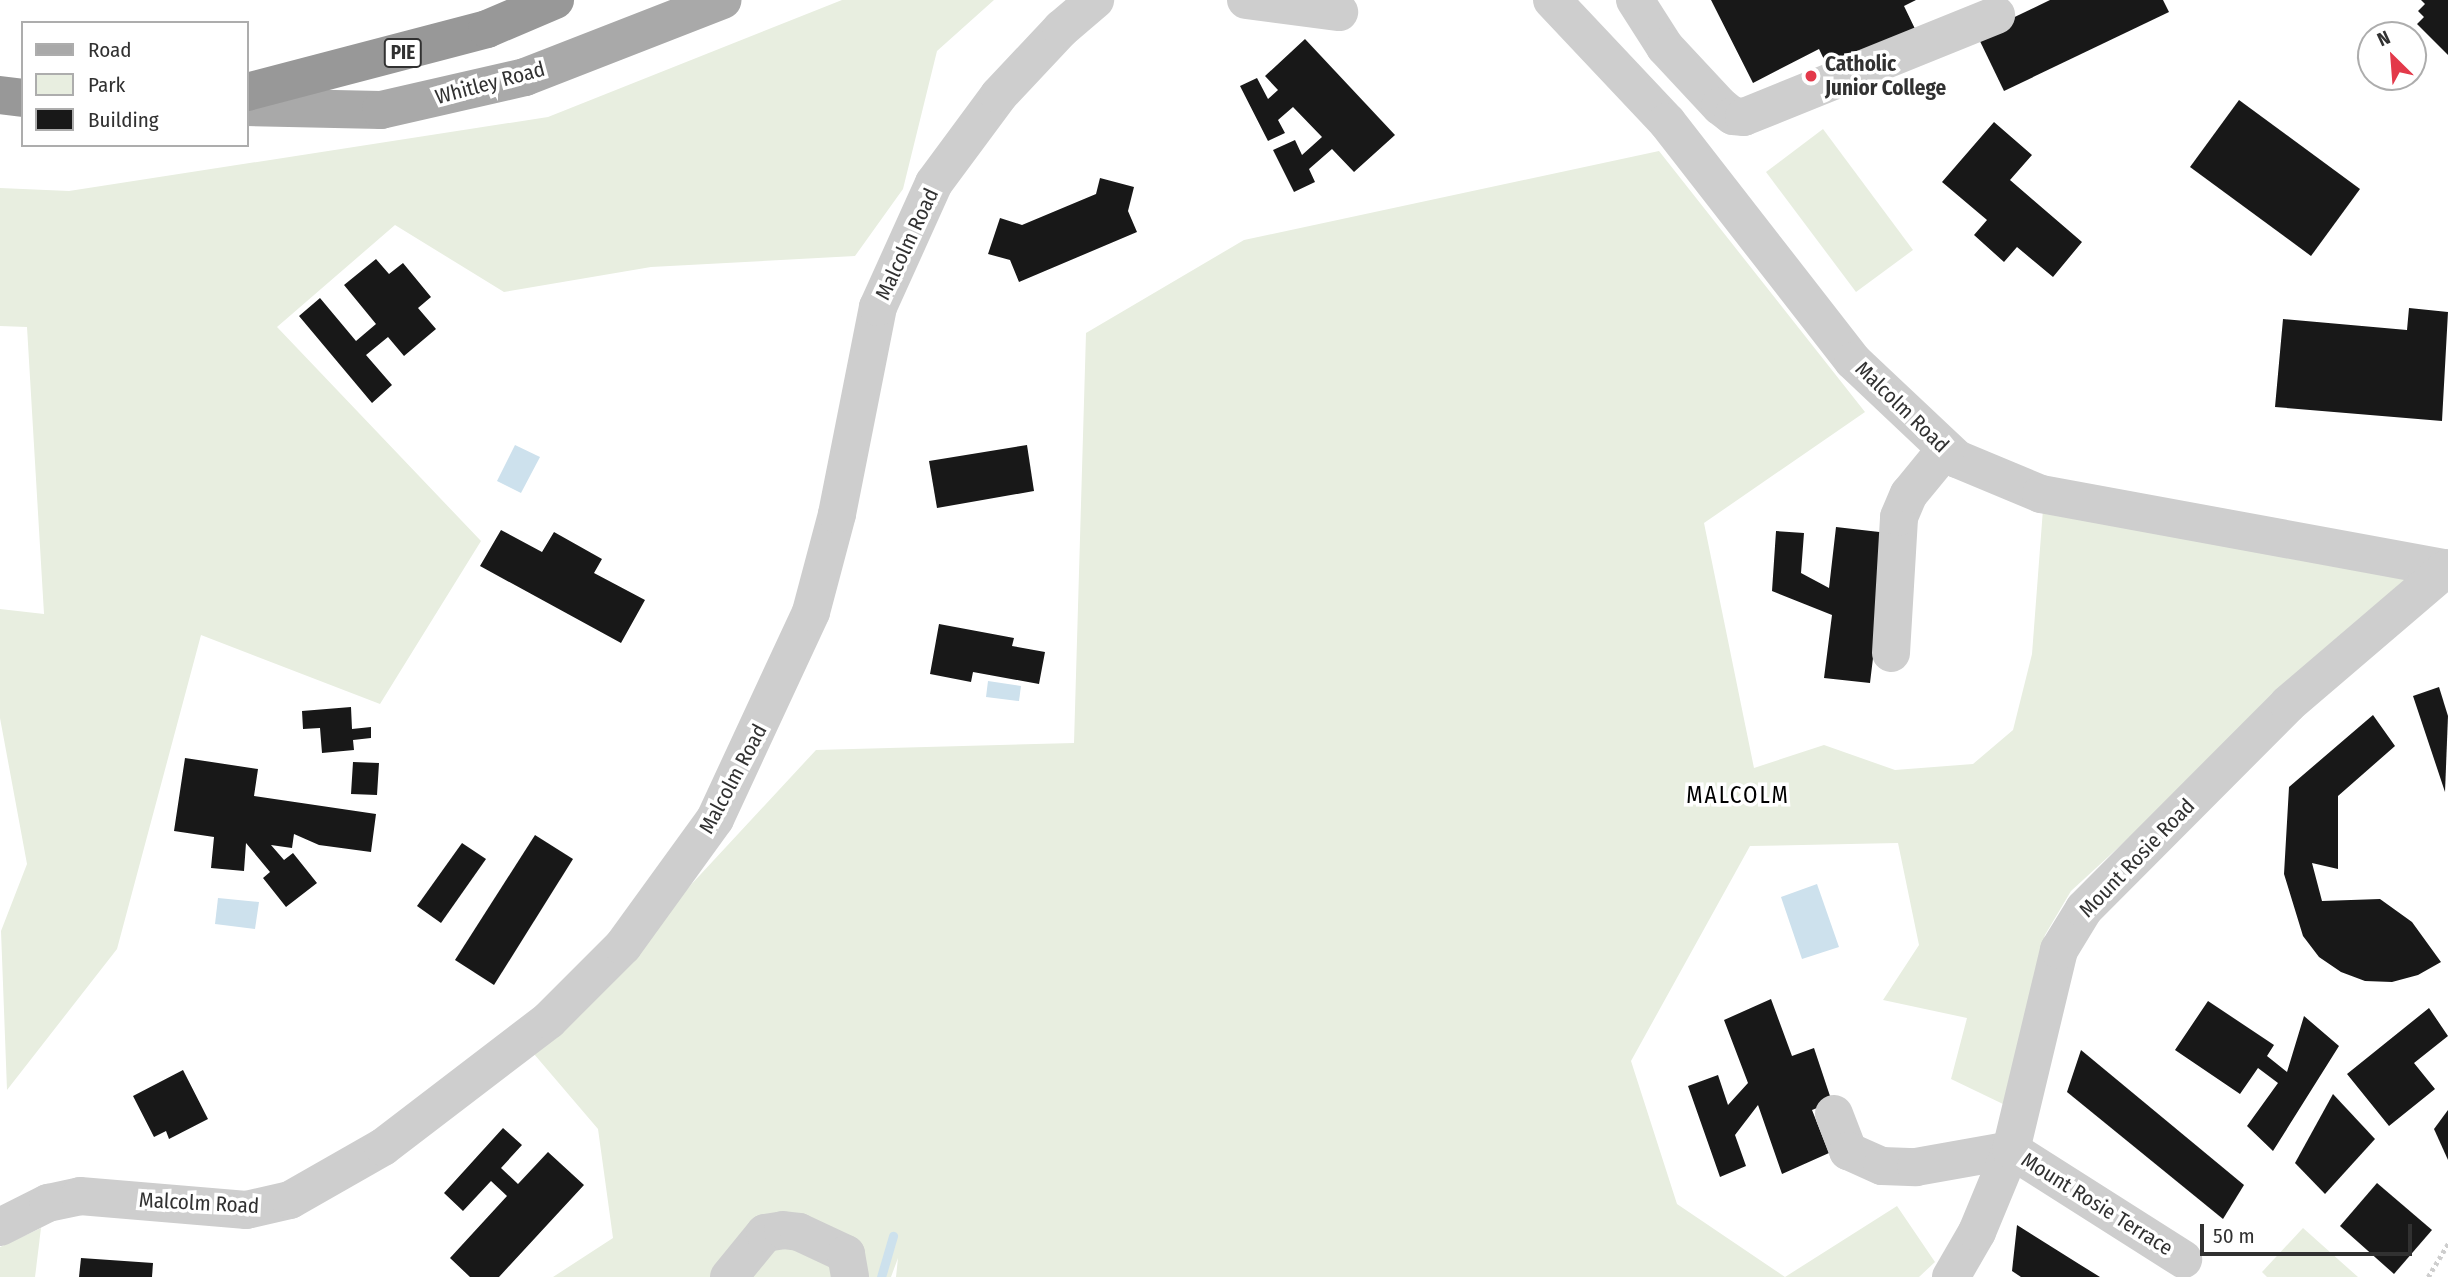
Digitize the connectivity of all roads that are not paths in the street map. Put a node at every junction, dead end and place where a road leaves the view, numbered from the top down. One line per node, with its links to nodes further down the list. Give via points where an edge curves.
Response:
1 (555, 0): 9 (highway, PIE, via 488,29)
2 (722, 0): 12 (main road, Whitley Road, via 525,77 421,101 381,110)
3 (1095, 0): 18 (street, Malcolm Road, via 999,95 929,194 878,307 837,514 811,612 715,819 624,946 549,1020 383,1147 290,1200 246,1210 80,1196 48,1203)
4 (1246, 0): 7 (street)
5 (1552, 0): 13 (street, Malcolm Road, via 1667,122 1853,361)
6 (1634, 0): 8 (street, via 1665,47 1720,106 1733,116 1744,117)
7 (1339, 12)
8 (1996, 15)
9 (248, 92)
10 (0, 95): 11 (highway)
11 (21, 98)
12 (248, 107)
13 (1946, 449): 14 (street, Malcolm Road, via 1957,459 2041,494); 15 (street, via 1909,494 1899,517)
14 (2447, 569): 17 (street, Mount Rosie Road, via 2288,704 2084,909 2059,950)
15 (1891, 653)
16 (1833, 1114): 17 (street, via 1848,1151 1882,1166 1916,1167)
17 (2011, 1150): 19 (street, Mount Rosie Terrace); 22 (street, Mount Rosie Road, via 1978,1232)
18 (0, 1227)
19 (2183, 1259)
20 (729, 1277): 21 (street, via 765,1233 783,1230 799,1232 846,1254)
21 (850, 1277)
22 (1953, 1277)

